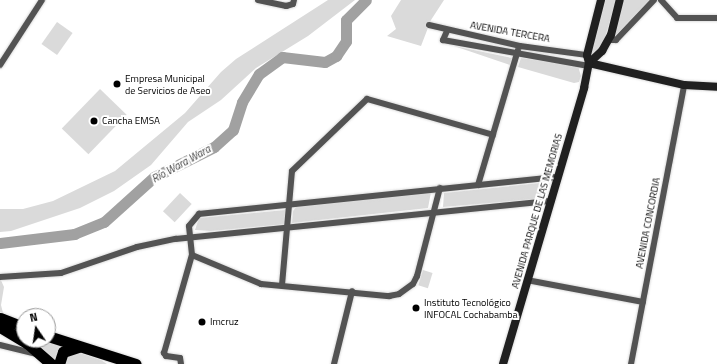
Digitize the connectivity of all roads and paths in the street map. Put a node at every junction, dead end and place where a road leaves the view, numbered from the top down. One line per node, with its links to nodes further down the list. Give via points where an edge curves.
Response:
1 (42, 0): 15 (street)
2 (258, 0): 3 (street, via 286,6 293,4)
3 (294, 0)
4 (601, 0): 14 (street, AVENIDA PARQUE DE LAS MEMORIAS)
5 (620, 0): 11 (street)
6 (654, 0): 11 (street, via 616,40)
7 (661, 0): 8 (street, via 677,18)
8 (717, 18)
9 (429, 25): 10 (street, AVENIDA TERCERA)
10 (447, 31): 12 (street, AVENIDA TERCERA); 13 (street, AVENIDA TERCERA, via 443,40)
11 (609, 40): 14 (street)
12 (520, 46): 13 (street); 14 (street, AVENIDA TERCERA)
13 (517, 54): 14 (street, AVENIDA TERCERA); 18 (street)
14 (588, 61): 16 (street, AVENIDA TERCERA); 19 (street, AVENIDA PARQUE DE LAS MEMORIAS)
15 (0, 65)
16 (684, 85): 17 (street, AVENIDA TERCERA); 32 (street, AVENIDA CONCORDIA)
17 (717, 87)
18 (493, 135): 20 (street); 23 (street, via 367,99 292,171)
19 (558, 177): 20 (street); 22 (street, AVENIDA PARQUE DE LAS MEMORIAS)
20 (478, 185): 21 (street)
21 (440, 188): 23 (street); 24 (street)
22 (552, 201): 24 (street); 29 (street, AVENIDA PARQUE DE LAS MEMORIAS)
23 (290, 206): 25 (street); 26 (street, via 199,214 190,226)
24 (435, 212): 25 (street); 31 (street, via 417,276 406,290 389,296)
25 (289, 226): 26 (street); 30 (street)
26 (190, 237): 27 (street); 28 (street, via 157,241 61,273)
27 (192, 255): 30 (street, via 261,284); 44 (street, via 164,353 166,356 180,358)
28 (0, 276)
29 (527, 280): 32 (street); 46 (street, AVENIDA PARQUE DE LAS MEMORIAS)
30 (282, 285): 31 (street)
31 (352, 291): 45 (street)
32 (644, 302): 47 (street, AVENIDA CONCORDIA)
33 (0, 318): 34 (highway)
34 (16, 324)
35 (0, 327): 39 (highway, via 27,343)
36 (56, 339): 38 (highway)
37 (0, 345): 39 (street)
38 (78, 347): 40 (highway); 42 (highway, via 63,352)
39 (40, 355): 41 (highway)
40 (108, 360): 43 (highway)
41 (51, 364)
42 (58, 364)
43 (136, 364)
44 (181, 364)
45 (334, 364)
46 (503, 364)
47 (631, 364)

